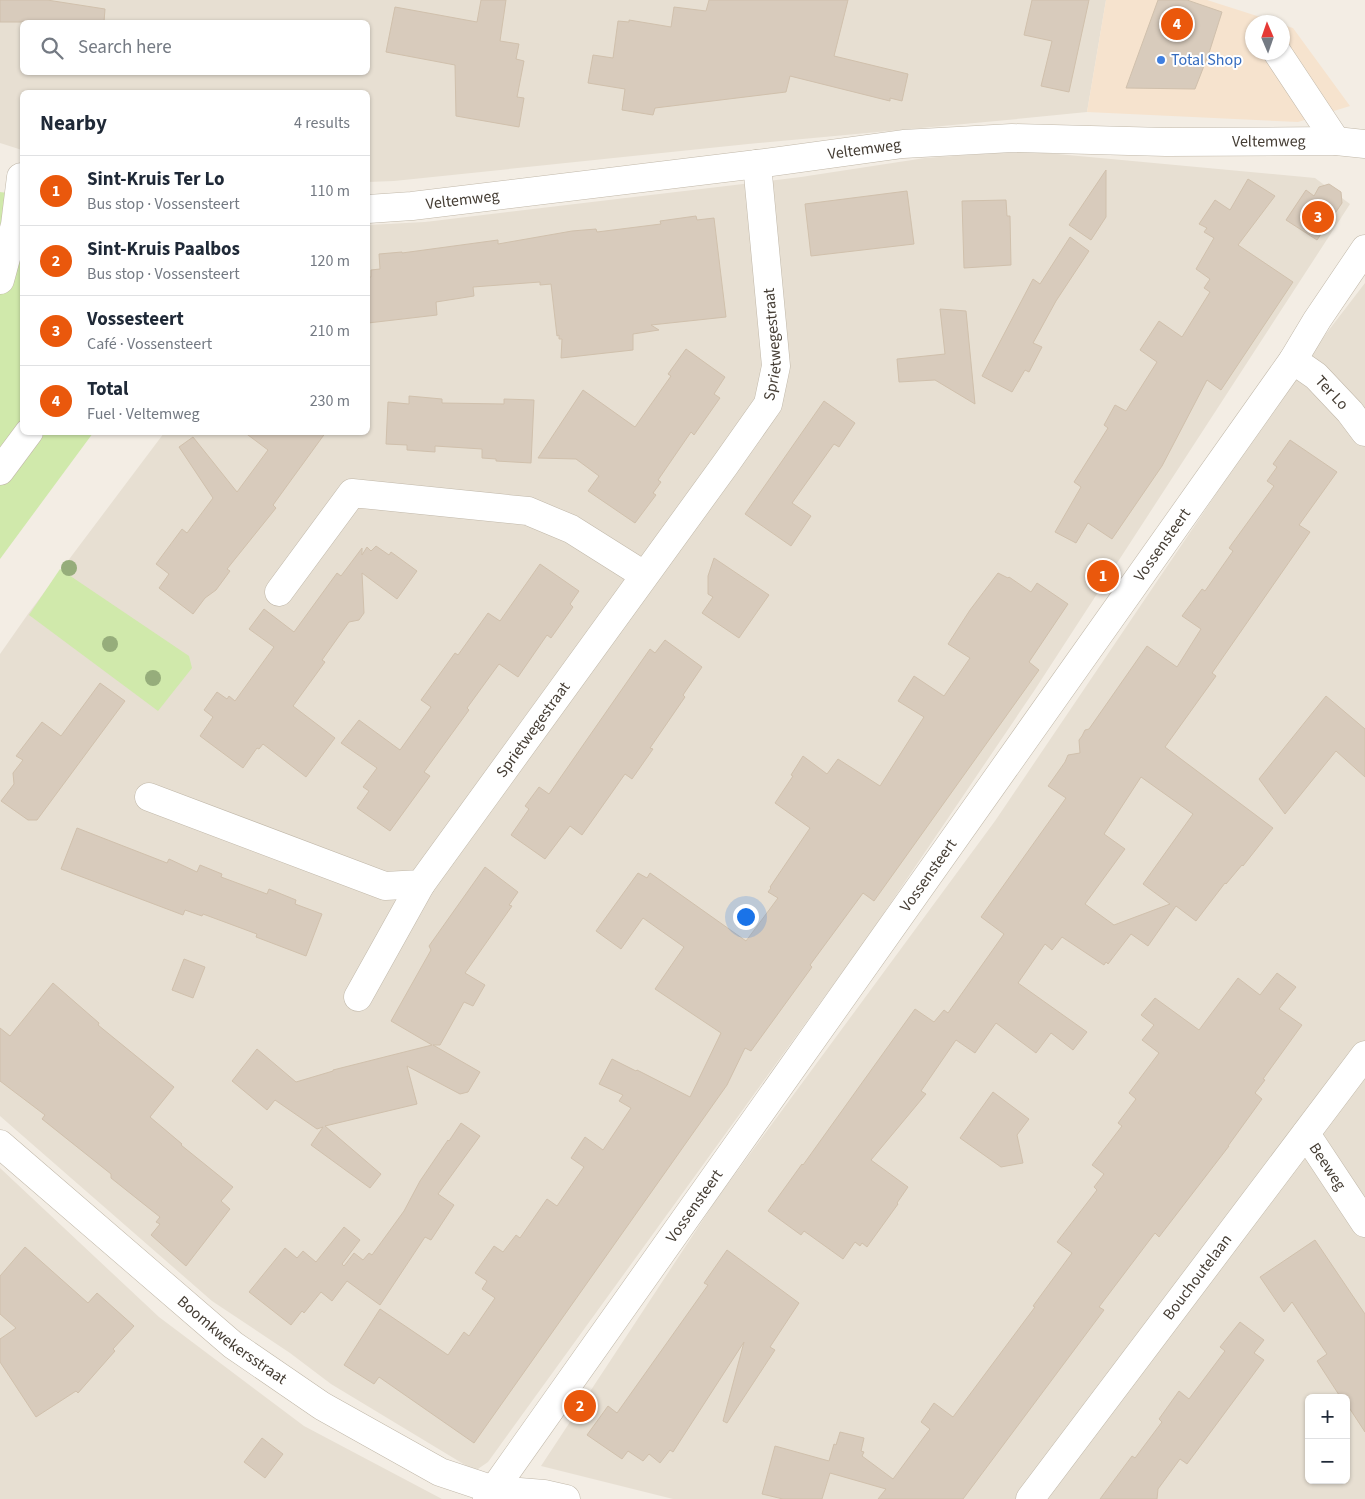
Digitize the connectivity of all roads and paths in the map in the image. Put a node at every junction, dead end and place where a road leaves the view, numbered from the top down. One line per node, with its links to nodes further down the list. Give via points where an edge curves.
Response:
1 (1282, 60): 2 (street)
2 (1336, 141): 3 (street, Veltemweg); 4 (street, Veltemweg, via 1166,142 1012,138 903,144)
3 (1365, 144)
4 (757, 164): 6 (street, Veltemweg); 13 (street, Sprietwegestraat, via 776,366 768,404)
5 (14, 176): 8 (street, via 15,226)
6 (370, 209)
7 (1365, 249): 9 (street, Vossensteert)
8 (0, 280)
9 (1293, 360): 10 (street, Ter Lo, via 1316,376); 22 (street, Vossensteert)
10 (1365, 432)
11 (27, 435): 12 (street)
12 (0, 471)
13 (644, 575): 14 (street, via 571,528 528,511 352,493); 16 (street, Sprietwegestraat)
14 (279, 592)
15 (149, 797): 16 (street, via 385,886)
16 (421, 884): 17 (street, Sprietwegestraat)
17 (358, 997)
18 (1365, 1055): 19 (street, Bouchoutelaan)
19 (1306, 1134): 21 (street, Beeweg); 24 (street, Bouchoutelaan)
20 (0, 1144): 22 (street, Boomkwekersstraat, via 232,1345 322,1406 432,1468)
21 (1365, 1223)
22 (491, 1494): 23 (street, Boomkwekersstraat, via 544,1494)
23 (566, 1499)
24 (1030, 1499)

